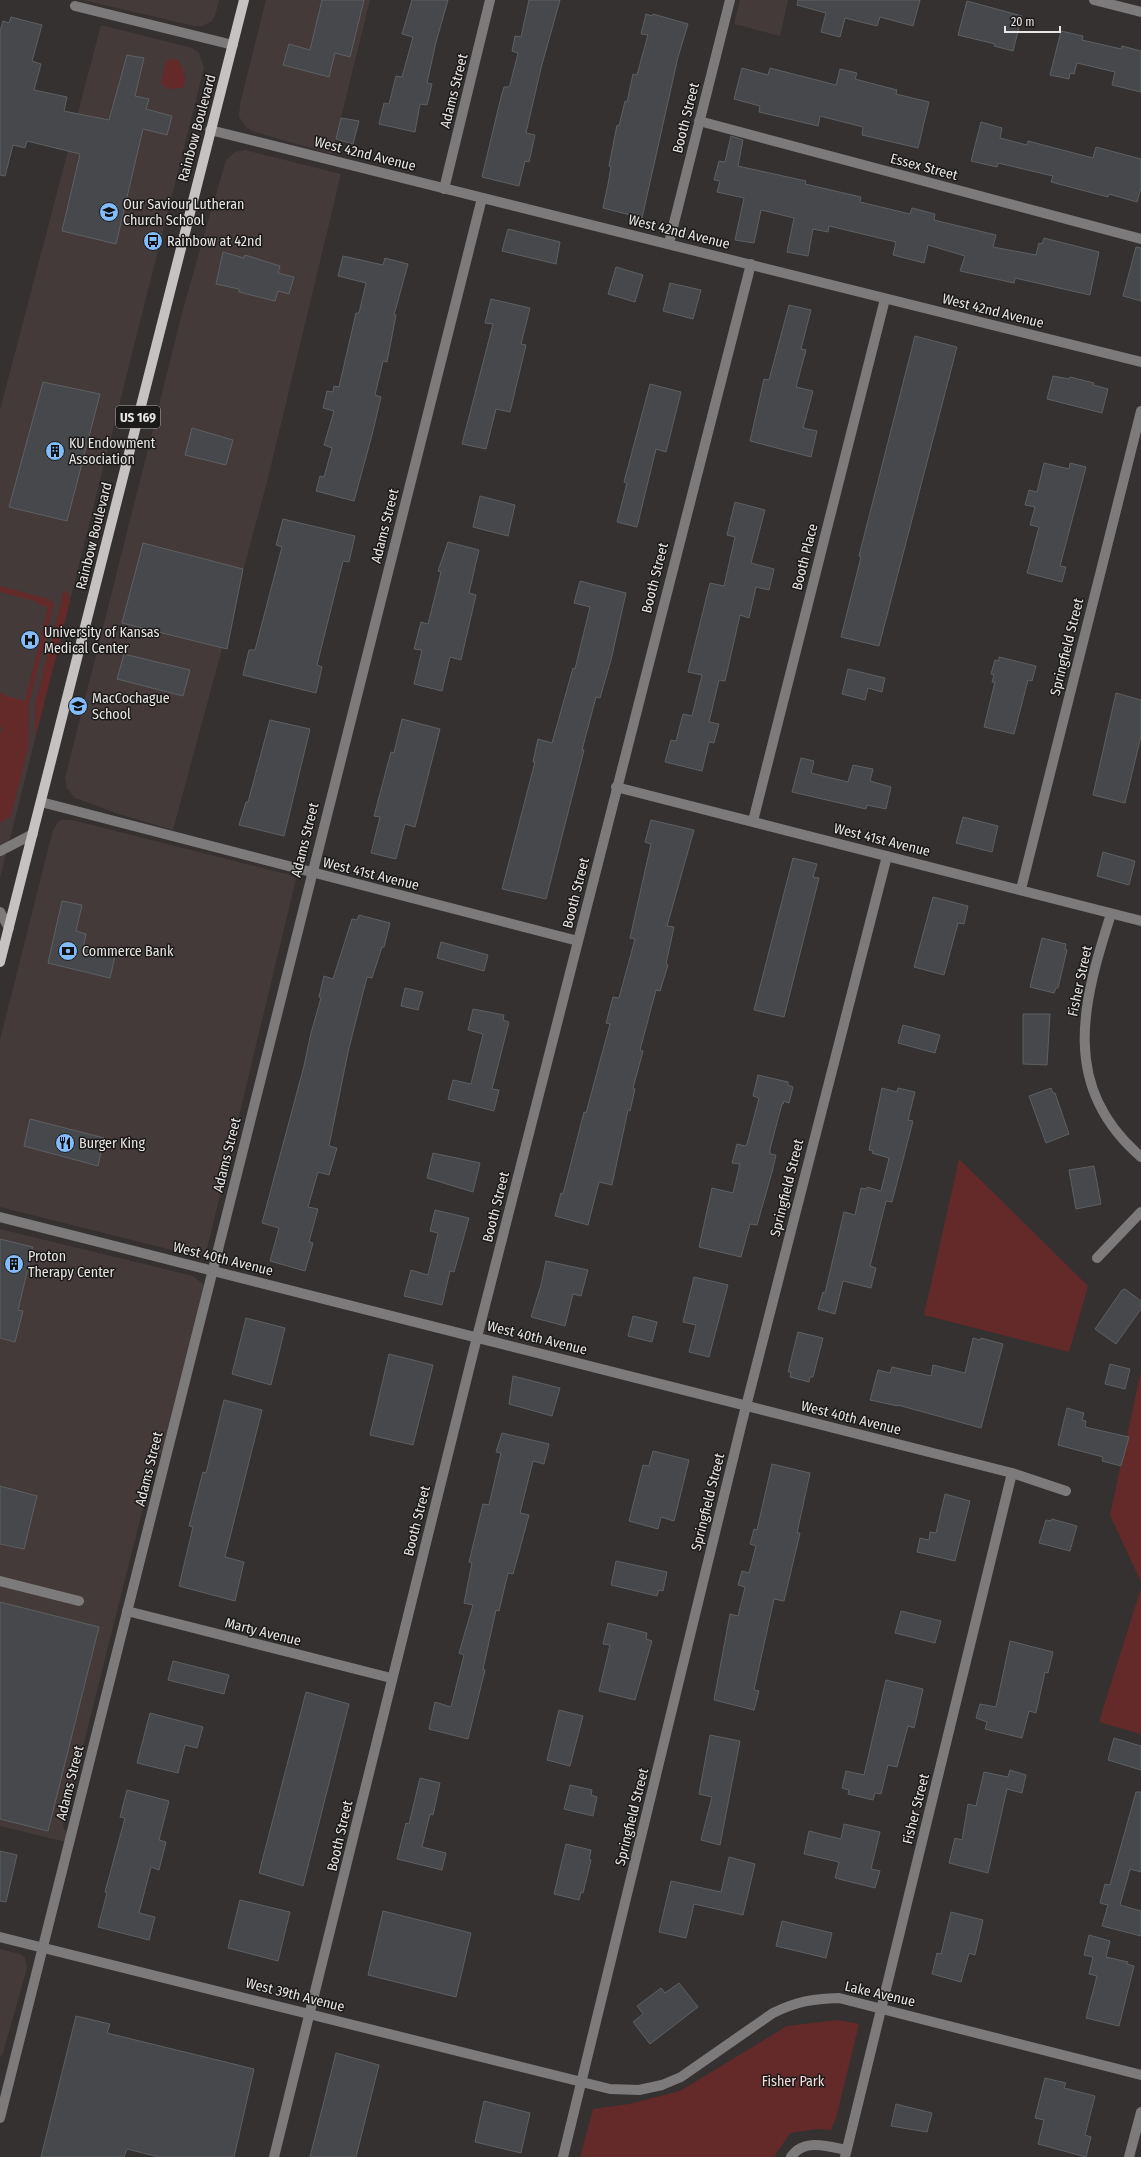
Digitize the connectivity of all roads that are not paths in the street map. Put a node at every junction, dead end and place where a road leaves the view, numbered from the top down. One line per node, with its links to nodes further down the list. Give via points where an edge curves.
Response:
1 (244, 0): 7 (main road, Rainbow Boulevard / US 169)
2 (490, 0): 10 (street, Adams Street)
3 (730, 0): 8 (street, Booth Street)
4 (1094, 0): 6 (street)
5 (75, 6): 7 (street)
6 (1141, 12)
7 (233, 45): 9 (main road, Rainbow Boulevard / US 169)
8 (699, 122): 12 (street, Essex Street); 13 (street, Booth Street)
9 (210, 130): 10 (street, West 42nd Avenue); 19 (main road, Rainbow Boulevard / US 169)
10 (444, 189): 11 (street, West 42nd Avenue)
11 (482, 198): 13 (street, West 42nd Avenue); 24 (street, Adams Street)
12 (1141, 239)
13 (669, 244): 14 (street, West 42nd Avenue)
14 (751, 264): 15 (street, West 42nd Avenue); 18 (street, Booth Street)
15 (884, 299): 16 (street, West 42nd Avenue); 20 (street, Booth Place)
16 (1141, 362)
17 (1141, 411): 25 (street, Springfield Street)
18 (616, 787): 20 (street, West 41st Avenue); 30 (street, Booth Street)
19 (41, 802): 21 (main road, Rainbow Boulevard / US 169); 24 (street, West 41st Avenue)
20 (753, 822): 23 (street, West 41st Avenue)
21 (33, 834): 22 (street); 29 (main road, Rainbow Boulevard / US 169)
22 (0, 851)
23 (886, 856): 25 (street, West 41st Avenue); 38 (street, Springfield Street)
24 (311, 873): 30 (street, West 41st Avenue); 36 (street, Adams Street)
25 (1021, 890): 27 (street, West 41st Avenue)
26 (0, 912): 29 (street)
27 (1111, 914): 28 (street, West 41st Avenue); 32 (street, Fisher Street, via 1085,1012 1084,1051 1092,1085 1102,1110 1124,1141)
28 (1141, 921)
29 (9, 928): 31 (main road, Rainbow Boulevard / US 169)
30 (578, 941): 37 (street, Booth Street)
31 (0, 962)
32 (1141, 1157)
33 (1141, 1212): 35 (street)
34 (0, 1217): 36 (street, West 40th Avenue)
35 (1097, 1258)
36 (213, 1271): 37 (street, West 40th Avenue); 43 (street, Adams Street)
37 (477, 1337): 38 (street, West 40th Avenue); 44 (street, Booth Street)
38 (746, 1406): 39 (street, West 40th Avenue); 50 (street, Springfield Street)
39 (1012, 1473): 40 (street, West 40th Avenue); 47 (street, Fisher Street)
40 (1066, 1491)
41 (0, 1581): 42 (street)
42 (79, 1601)
43 (127, 1611): 44 (street, Marty Avenue); 46 (street, Adams Street)
44 (392, 1678): 48 (street, Booth Street)
45 (0, 1937): 46 (street, West 39th Avenue)
46 (44, 1947): 48 (street, West 39th Avenue); 52 (street, Adams Street)
47 (882, 2008): 49 (street, Lake Avenue); 50 (street, Lake Avenue, via 839,1998 811,1998 773,2013 681,2077 662,2085 639,2090 610,2089); 53 (street, Fisher Street)
48 (311, 2013): 50 (street, West 39th Avenue); 54 (street, Booth Street)
49 (1141, 2075)
50 (582, 2082): 55 (street, Springfield Street)
51 (1141, 2112): 57 (street)
52 (0, 2118)
53 (846, 2154): 56 (street, Fisher Street, via 811,2145 801,2147)
54 (274, 2157)
55 (563, 2157)
56 (790, 2157)
57 (1129, 2157)

